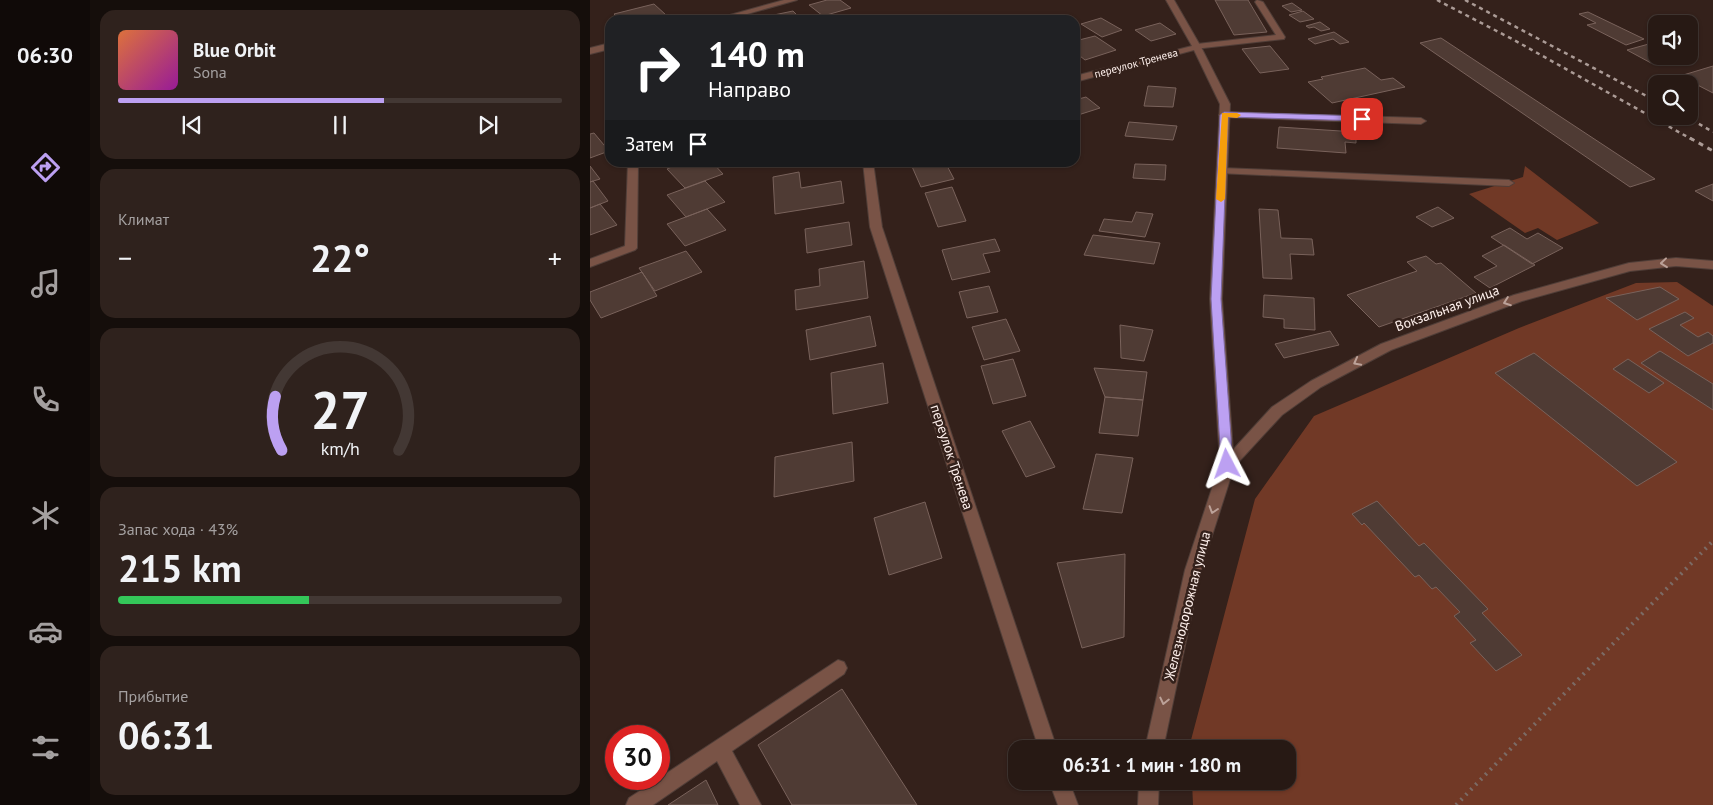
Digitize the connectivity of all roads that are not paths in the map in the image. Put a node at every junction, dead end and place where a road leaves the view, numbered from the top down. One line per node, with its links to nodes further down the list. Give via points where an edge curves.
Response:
1 (793, 0): 4 (street)
2 (1170, 0): 6 (street, Железнодорожная улица)
3 (1259, 2): 6 (street, переулок Тренева, via 1281,37)
4 (735, 15)
5 (605, 47): 7 (street)
6 (1197, 47): 8 (street, переулок Тренева); 9 (street, Железнодорожная улица, via 1225,104)
7 (590, 51)
8 (1080, 78)
9 (1224, 115): 10 (street); 13 (street, Железнодорожная улица)
10 (1421, 121)
11 (633, 167): 15 (street, via 631,248)
12 (869, 167): 19 (street, переулок Тренева, via 876,227)
13 (1222, 170): 14 (street); 17 (street, Железнодорожная улица, via 1216,299)
14 (1509, 184)
15 (590, 263)
16 (1713, 265): 17 (street, Вокзальная улица, one-way to 17, via 1676,262 1629,267 1518,298 1386,346 1316,384 1277,411)
17 (1227, 464): 20 (street, Железнодорожная улица, one-way to 20, via 1193,570)
18 (838, 668): 21 (street)
19 (1045, 740)
20 (1156, 740)
21 (720, 748): 24 (street); 25 (street)
22 (1062, 790): 26 (street)
23 (1149, 790): 27 (street)
24 (636, 805)
25 (751, 805)
26 (1068, 805)
27 (1148, 805)

